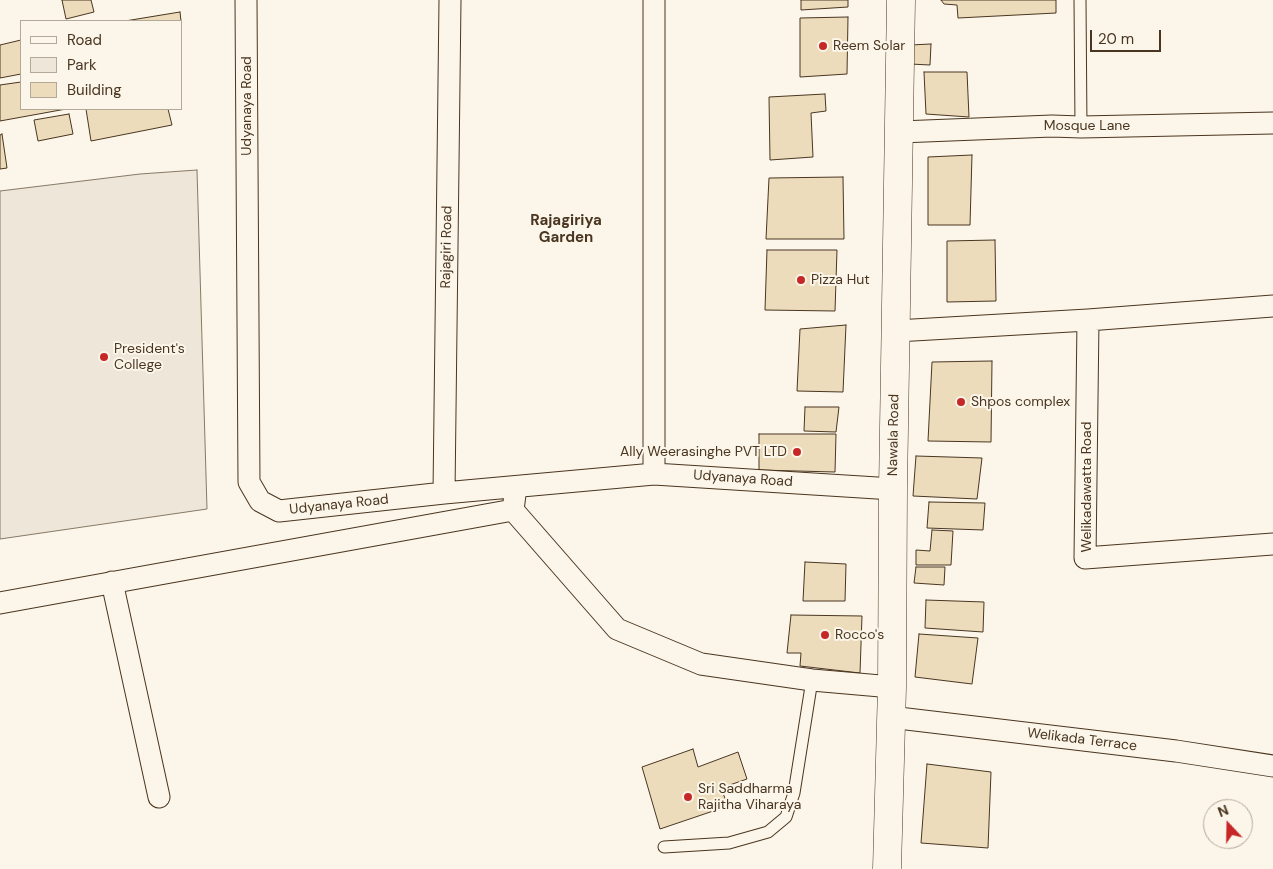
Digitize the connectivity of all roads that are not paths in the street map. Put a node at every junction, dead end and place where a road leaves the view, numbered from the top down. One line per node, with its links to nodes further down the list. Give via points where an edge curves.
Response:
1 (246, 0): 15 (street, Udyanaya Road, via 249,482 260,501 279,511)
2 (450, 0): 15 (street, Rajagiri Road)
3 (654, 0): 12 (street)
4 (901, 0): 8 (main road, Nawala Road)
5 (1080, 0): 7 (lane)
6 (1273, 123): 7 (street, Mosque Lane)
7 (1081, 127): 8 (street, Mosque Lane)
8 (900, 132): 11 (main road, Nawala Road)
9 (1273, 306): 10 (street)
10 (1088, 320): 11 (street); 17 (street, Welikadawatta Road, via 1085,558)
11 (896, 331): 14 (main road, Nawala Road)
12 (654, 474): 13 (street, Udyanaya Road); 14 (street, Udyanaya Road)
13 (516, 487): 15 (street, Udyanaya Road); 16 (street)
14 (894, 489): 21 (main road, Nawala Road)
15 (444, 493)
16 (512, 510): 18 (street); 20 (street, via 617,629 701,664)
17 (1273, 544)
18 (112, 582): 19 (street); 24 (street)
19 (0, 603)
20 (812, 680): 21 (street); 25 (lane, via 794,793 786,817 768,832 728,843)
21 (892, 687): 22 (main road, Nawala Road)
22 (890, 717): 23 (street, Welikada Terrace, via 1176,751); 26 (main road, Nawala Road)
23 (1273, 766)
24 (159, 797)
25 (664, 847)
26 (887, 869)

